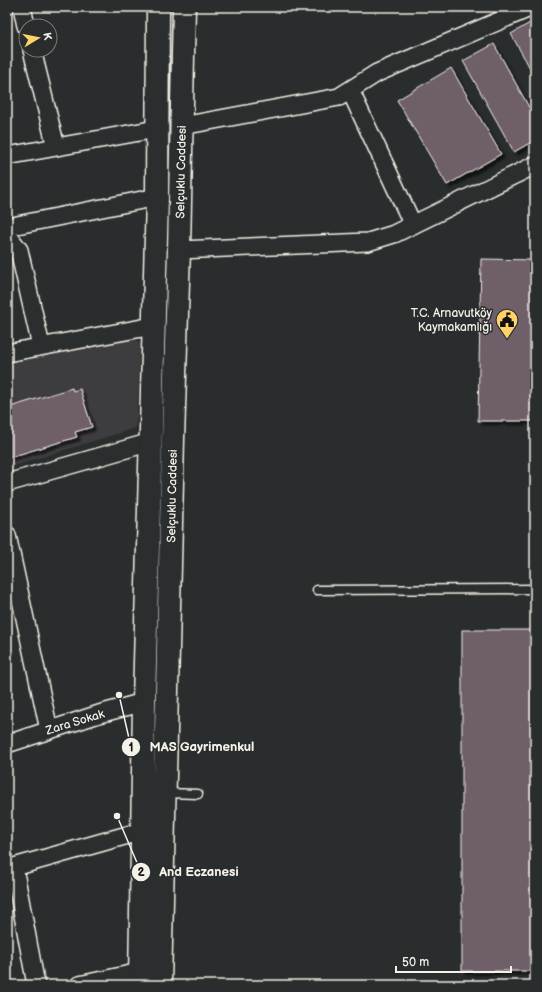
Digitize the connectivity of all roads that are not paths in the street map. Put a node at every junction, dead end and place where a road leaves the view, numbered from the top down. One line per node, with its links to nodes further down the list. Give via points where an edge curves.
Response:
1 (22, 7): 5 (street)
2 (158, 7): 9 (main road, Selçuklu Caddesi)
3 (184, 7): 8 (main road, Selçuklu Caddesi)
4 (532, 7): 7 (street, via 377,73)
5 (24, 18)
6 (34, 58): 10 (street)
7 (350, 90): 8 (street, via 340,97); 14 (street)
8 (182, 126): 17 (main road, Selçuklu Caddesi)
9 (156, 129): 10 (street); 13 (main road, Selçuklu Caddesi)
10 (56, 147): 11 (street)
11 (7, 156)
12 (535, 165): 14 (street)
13 (157, 197): 15 (street); 18 (main road, Selçuklu Caddesi)
14 (414, 225): 17 (street, via 368,242)
15 (7, 227)
16 (7, 234): 19 (street, via 19,250)
17 (179, 250): 21 (main road, Selçuklu Caddesi)
18 (153, 326): 19 (street); 22 (main road, Selçuklu Caddesi)
19 (41, 346): 20 (street)
20 (7, 353)
21 (173, 439): 22 (main road); 31 (main road, Selçuklu Caddesi)
22 (151, 442): 23 (street); 27 (main road, Selçuklu Caddesi)
23 (7, 483)
24 (7, 535): 28 (street)
25 (535, 589): 26 (lane)
26 (317, 590)
27 (144, 702): 28 (street, Zara Sokak); 30 (main road, Selçuklu Caddesi)
28 (49, 730): 29 (street, Zara Sokak)
29 (7, 744)
30 (143, 792): 31 (main road); 33 (main road, Selçuklu Caddesi)
31 (164, 792): 32 (lane); 38 (main road, Selçuklu Caddesi)
32 (198, 794)
33 (142, 832): 34 (street); 35 (main road, Selçuklu Caddesi)
34 (10, 868): 36 (street)
35 (140, 979): 37 (street)
36 (36, 985)
37 (79, 985)
38 (160, 985)

